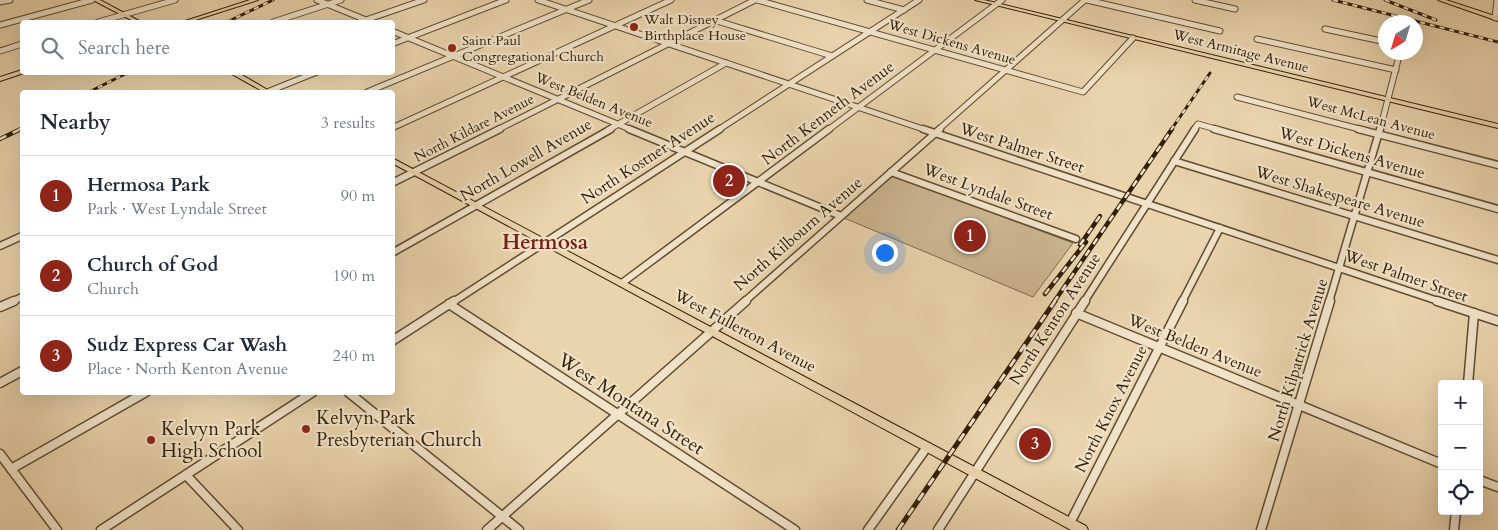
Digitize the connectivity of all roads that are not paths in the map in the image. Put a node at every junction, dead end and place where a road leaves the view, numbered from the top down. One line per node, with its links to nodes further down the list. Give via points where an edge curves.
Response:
1 (10, 0): 22 (street)
2 (92, 0): 38 (street)
3 (96, 0): 28 (main road)
4 (175, 0): 28 (street)
5 (255, 0): 32 (main road)
6 (317, 0): 23 (street)
7 (341, 0): 23 (street)
8 (424, 0): 35 (street)
9 (506, 0): 44 (street)
10 (538, 0): 26 (street, West Palmer Street)
11 (589, 0): 26 (street)
12 (671, 0): 39 (street)
13 (756, 0): 36 (street, North Kildare Avenue); 43 (street, West Dickens Avenue)
14 (867, 0): 27 (street)
15 (919, 0): 27 (street, North Kostner Avenue)
16 (978, 0): 24 (main road, West Armitage Avenue)
17 (1002, 0): 24 (street, North Kenneth Avenue)
18 (1086, 0): 37 (street, North Kilbourn Avenue); 41 (street)
19 (1196, 0): 25 (street)
20 (1441, 0): 29 (main road)
21 (1497, 0): 29 (street)
22 (0, 2)
23 (327, 4): 33 (street); 34 (street)
24 (996, 4): 37 (main road, West Armitage Avenue); 51 (street, North Kenneth Avenue)
25 (1235, 9)
26 (566, 10): 39 (street, West Palmer Street); 53 (street)
27 (904, 10): 43 (street, North Kostner Avenue)
28 (124, 15): 30 (street); 31 (main road)
29 (1497, 19)
30 (105, 20)
31 (134, 20)
32 (191, 20)
33 (279, 20)
34 (367, 20)
35 (372, 20)
36 (714, 20): 49 (street, North Kildare Avenue); 54 (street)
37 (1062, 21): 45 (main road, West Armitage Avenue); 57 (street, North Kilbourn Avenue)
38 (0, 25)
39 (615, 26): 49 (street, West Palmer Street); 62 (street)
40 (1325, 29): 47 (street)
41 (1220, 30)
42 (395, 32): 44 (street, West Belden Avenue)
43 (870, 32): 51 (street, West Dickens Avenue); 54 (street, North Kostner Avenue)
44 (408, 38): 48 (street); 53 (street, West Belden Avenue)
45 (1133, 38): 57 (street, West Dickens Avenue, via 1083,92); 70 (main road, West Armitage Avenue)
46 (1257, 39): 58 (street)
47 (1378, 40)
48 (395, 43)
49 (668, 44): 56 (street, West Palmer Street); 69 (street, North Kildare Avenue)
50 (20, 45): 52 (street)
51 (935, 50): 57 (street, West Dickens Avenue); 71 (street, North Kenneth Avenue)
52 (0, 51)
53 (454, 56): 62 (street, West Belden Avenue); 67 (street)
54 (832, 56): 64 (street, North Kostner Avenue)
55 (1398, 60): 58 (street, North Kilpatrick Avenue)
56 (726, 63): 64 (street, West Palmer Street); 72 (street, North Lowell Avenue)
57 (1006, 70): 76 (street, North Kilbourn Avenue)
58 (1396, 70): 70 (street, North Kilpatrick Avenue)
59 (20, 73): 63 (main road)
60 (236, 75): 65 (main road)
61 (310, 75): 66 (street)
62 (503, 77): 69 (street, West Belden Avenue); 75 (street)
63 (0, 79)
64 (789, 84): 71 (street, West Palmer Street); 78 (street, North Kostner Avenue)
65 (263, 90)
66 (272, 90)
67 (372, 90)
68 (1237, 96): 77 (street, West McLean Avenue)
69 (558, 100): 72 (street, West Belden Avenue); 82 (street, North Kildare Avenue)
70 (1388, 100): 74 (main road, West Armitage Avenue); 77 (street, North Kilpatrick Avenue)
71 (859, 108): 76 (street, West Palmer Street); 86 (street, North Kenneth Avenue)
72 (618, 124): 78 (street, West Belden Avenue); 88 (street, North Lowell Avenue)
73 (1198, 124): 79 (street, North Kenton Avenue); 84 (street, West Dickens Avenue)
74 (1498, 126)
75 (395, 127)
76 (935, 133): 83 (street, North Kilbourn Avenue); 87 (street, West Palmer Street)
77 (1379, 134): 81 (street, West McLean Avenue); 84 (street, North Kilpatrick Avenue)
78 (685, 152): 86 (street, West Belden Avenue); 95 (street, North Kostner Avenue)
79 (1174, 161): 87 (street, North Kenton Avenue); 91 (street, West Shakespeare Avenue)
80 (395, 162): 82 (main road, West Fullerton Avenue)
81 (1498, 164)
82 (415, 172): 85 (street, North Kildare Avenue); 88 (main road, West Fullerton Avenue)
83 (891, 172): 90 (street, North Kilbourn Avenue); 94 (street, West Lyndale Street)
84 (1368, 172): 89 (street, West Dickens Avenue); 91 (street, North Kilpatrick Avenue)
85 (395, 182)
86 (758, 182): 90 (street, West Belden Avenue); 100 (street, North Kenneth Avenue)
87 (1146, 204): 92 (street, West Palmer Street); 104 (street, North Kenton Avenue)
88 (476, 205): 95 (main road, West Fullerton Avenue); 97 (street, North Lowell Avenue)
89 (1498, 209)
90 (841, 216): 107 (street, North Kilbourn Avenue)
91 (1355, 216): 98 (street, West Shakespeare Avenue); 99 (street, North Kilpatrick Avenue)
92 (1220, 228): 99 (street, West Palmer Street); 109 (street, North Knox Avenue)
93 (20, 237): 96 (street)
94 (1076, 239)
95 (546, 242): 100 (main road, West Fullerton Avenue); 102 (street, North Kostner Avenue)
96 (0, 246)
97 (395, 250)
98 (1498, 260)
99 (1339, 268): 105 (street, West Palmer Street); 116 (street, North Kilpatrick Avenue)
100 (622, 283): 107 (main road, West Fullerton Avenue)
101 (20, 298): 103 (street)
102 (449, 304): 108 (street, North Kostner Avenue); 117 (street, West Montana Street)
103 (0, 307)
104 (1076, 313): 109 (street, West Belden Avenue); 122 (street, North Kenton Avenue)
105 (1474, 313): 106 (street, West Palmer Street); 111 (street)
106 (1498, 321)
107 (711, 331): 117 (street, North Kilbourn Avenue); 118 (main road, West Fullerton Avenue)
108 (395, 339)
109 (1159, 347): 116 (street, West Belden Avenue); 128 (street, North Knox Avenue)
110 (20, 372): 112 (street)
111 (1468, 380)
112 (0, 383)
113 (141, 395): 121 (street)
114 (308, 395): 123 (street)
115 (352, 395): 127 (street)
116 (1298, 405): 120 (street, West Belden Avenue); 138 (street, North Kilpatrick Avenue)
117 (617, 414): 127 (street, North Kilbourn Avenue); 134 (street, West Montana Street)
118 (927, 447): 122 (main road, West Fullerton Avenue); 135 (street)
119 (0, 454): 121 (street)
120 (1438, 462)
121 (12, 469): 129 (street)
122 (975, 473): 128 (main road, West Fullerton Avenue); 136 (street, North Kenton Avenue)
123 (186, 475): 130 (street); 131 (street)
124 (1483, 481): 125 (street)
125 (1498, 487)
126 (1456, 515): 139 (street)
127 (502, 516): 132 (street, North Kilbourn Avenue); 133 (street)
128 (1070, 523): 137 (main road, West Fullerton Avenue)
129 (57, 530)
130 (101, 530)
131 (238, 530)
132 (487, 530)
133 (519, 530)
134 (795, 530)
135 (868, 530)
136 (938, 530)
137 (1082, 530)
138 (1261, 530)
139 (1454, 530)

